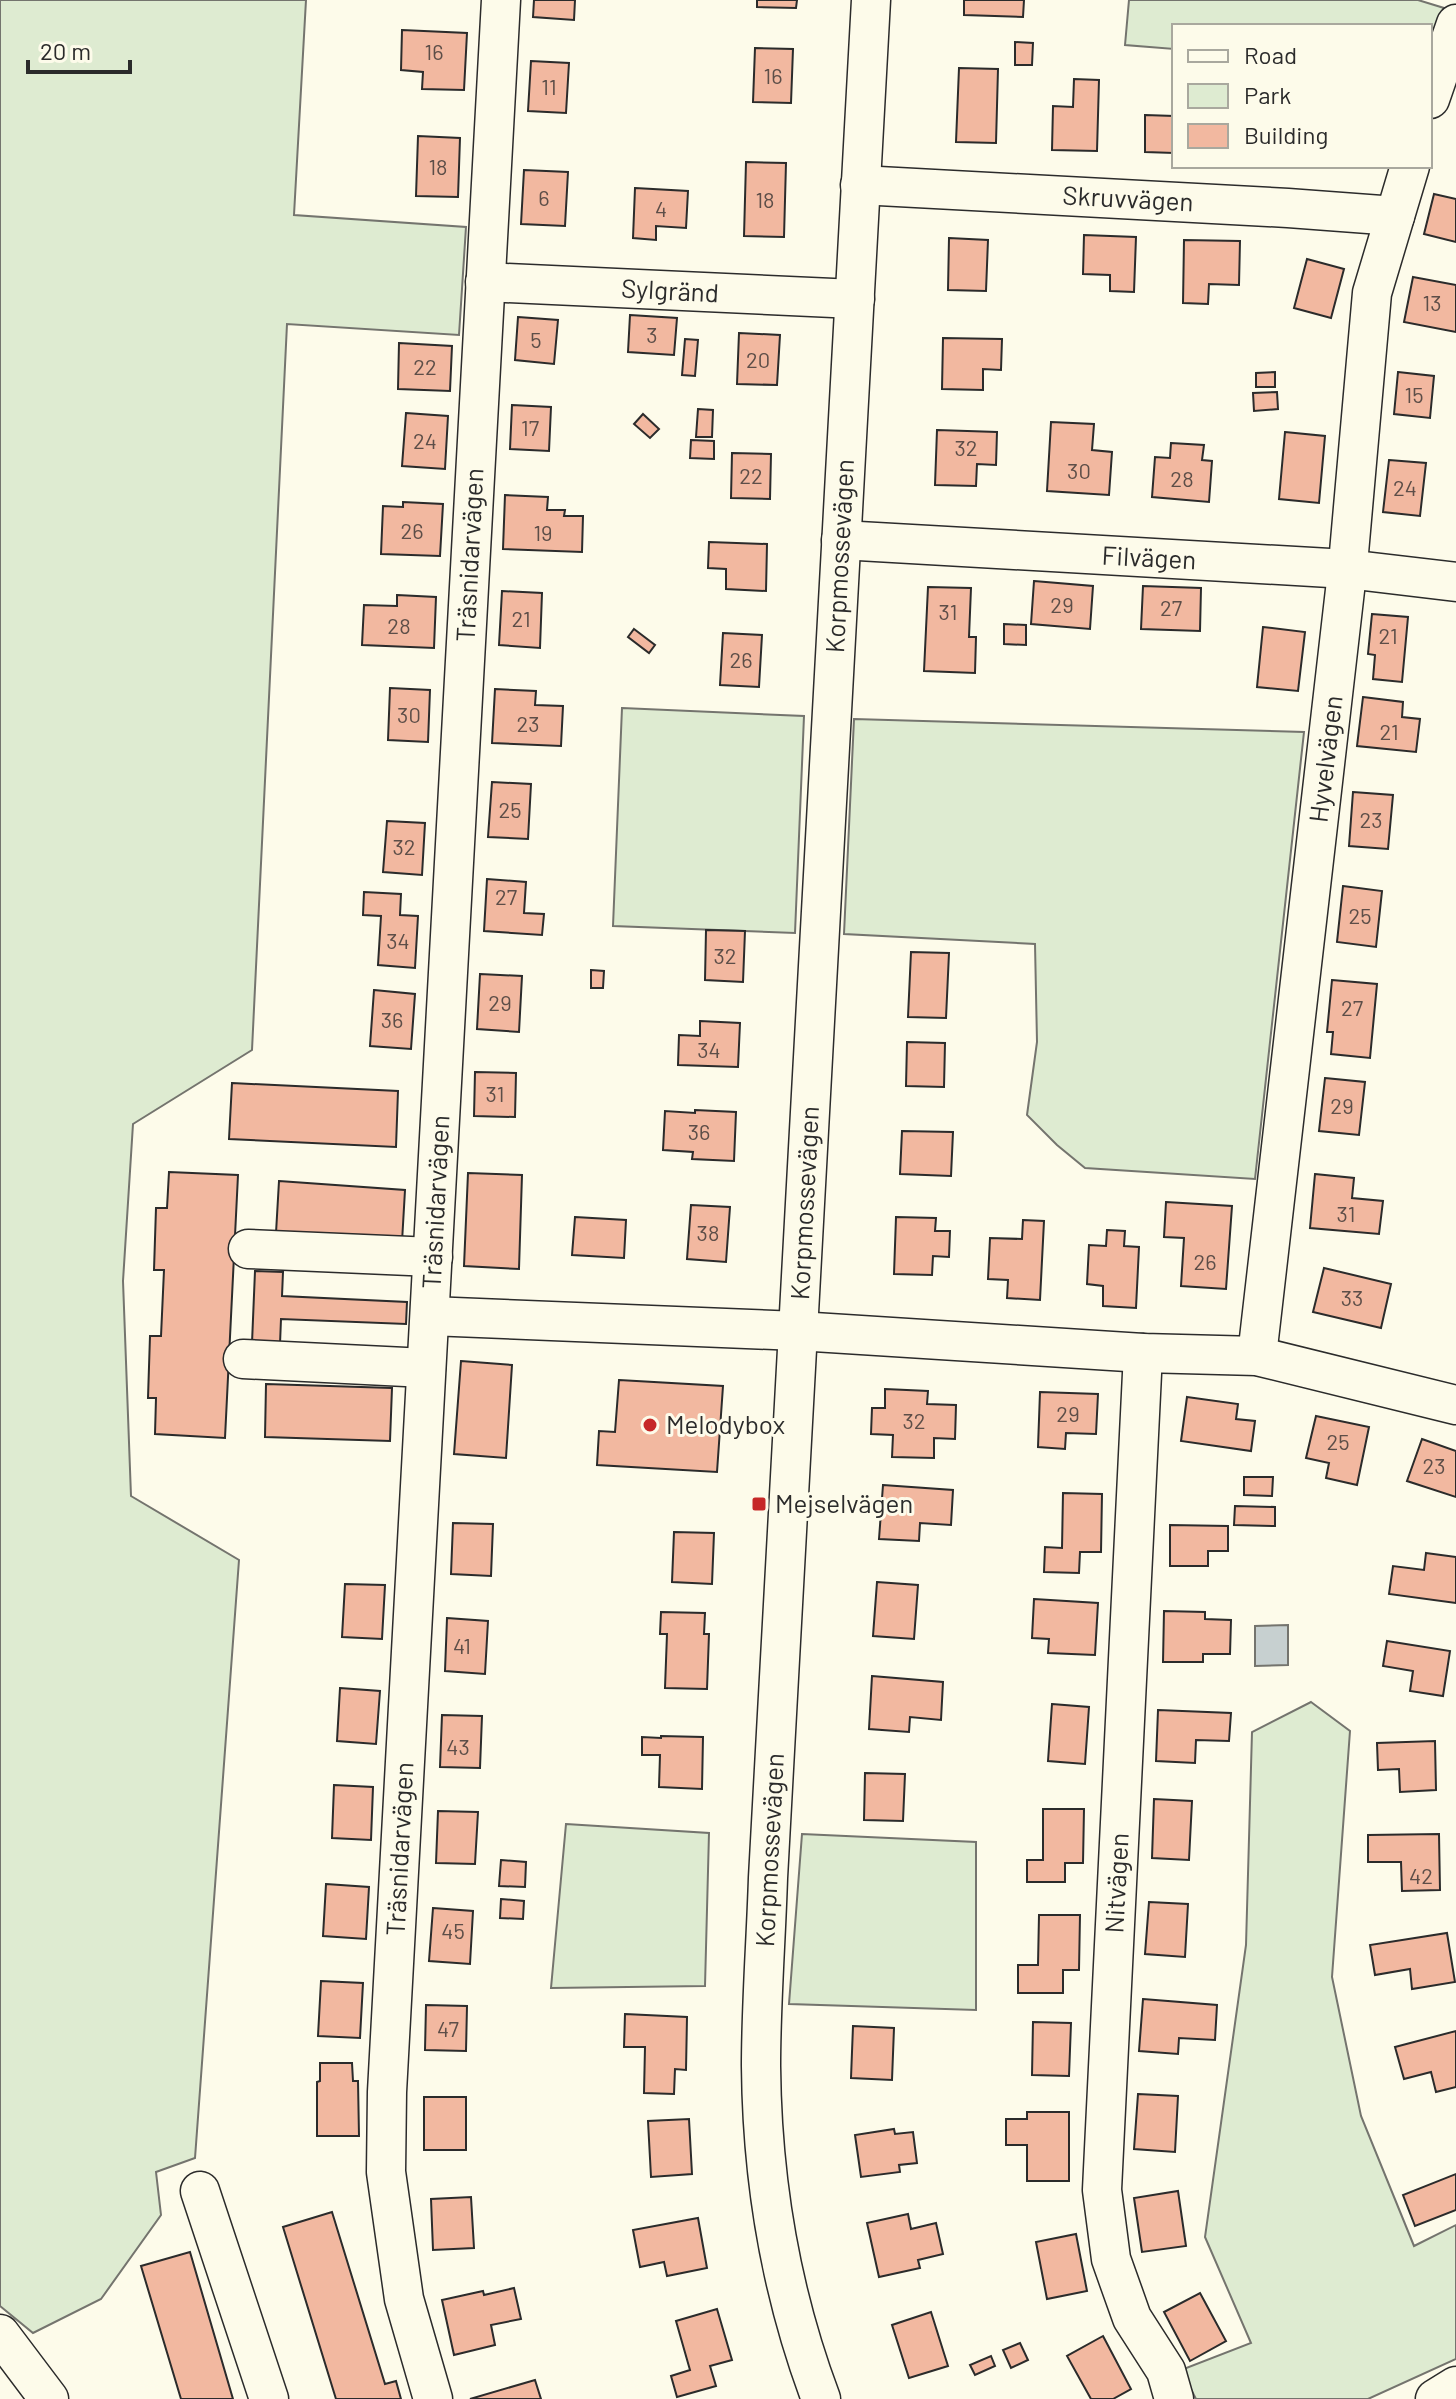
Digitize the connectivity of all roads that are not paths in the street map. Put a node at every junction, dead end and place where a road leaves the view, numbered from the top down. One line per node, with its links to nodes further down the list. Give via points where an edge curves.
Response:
1 (501, 0): 8 (street, Träsnidarvägen)
2 (871, 0): 6 (street, Korpmossevägen)
3 (1456, 24): 4 (street)
4 (1432, 93)
5 (1409, 168): 7 (street, Hyvelvägen)
6 (860, 185): 7 (street, Skruvvägen); 9 (street, Korpmossevägen)
7 (1395, 216): 11 (street, Hyvelvägen, via 1372,293)
8 (485, 282): 9 (street, Sylgränd); 14 (street, Träsnidarvägen)
9 (855, 299): 10 (street, Korpmossevägen)
10 (841, 540): 11 (street, Filvägen); 16 (street, Korpmossevägen)
11 (1347, 569): 12 (street, Filvägen); 18 (street, Hyvelvägen)
12 (1456, 582)
13 (248, 1249): 14 (street)
14 (433, 1257): 15 (street, Träsnidarvägen)
15 (430, 1316): 16 (street); 20 (street, Träsnidarvägen)
16 (798, 1331): 17 (street); 28 (street, Korpmossevägen, via 761,2066 768,2178 782,2264)
17 (1143, 1353): 18 (street); 29 (street, Nitvägen, via 1102,2190 1111,2259 1132,2318 1166,2371)
18 (1257, 1356): 21 (street)
19 (243, 1359): 20 (street)
20 (426, 1368): 27 (street, Träsnidarvägen, via 386,2172 404,2299)
21 (1456, 1405)
22 (200, 2191): 26 (street)
23 (0, 2334): 25 (street)
24 (1456, 2386): 30 (street)
25 (49, 2399)
26 (269, 2399)
27 (433, 2399)
28 (821, 2399)
29 (1174, 2399)
30 (1435, 2399)

